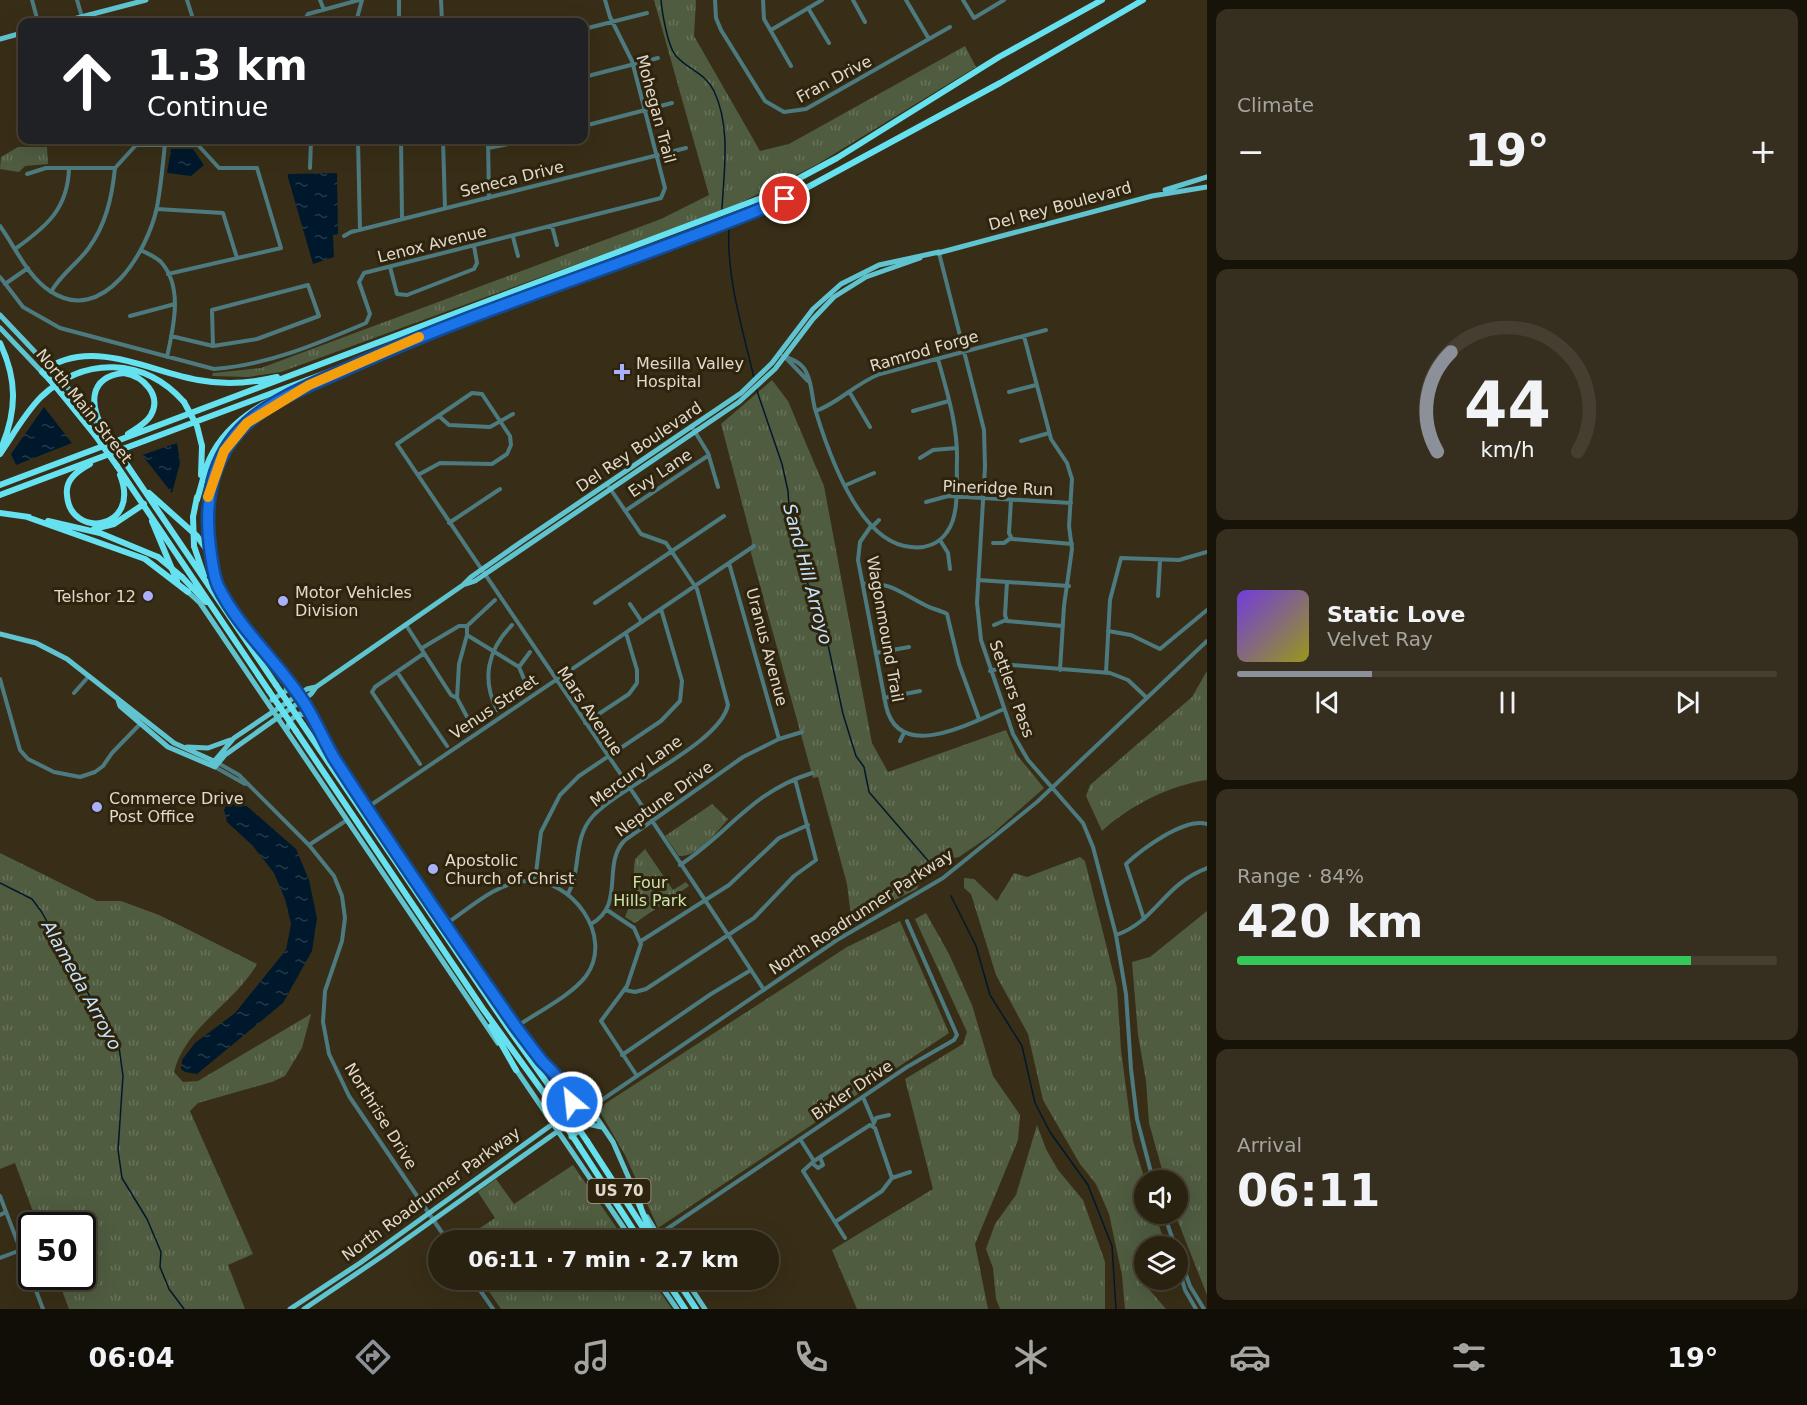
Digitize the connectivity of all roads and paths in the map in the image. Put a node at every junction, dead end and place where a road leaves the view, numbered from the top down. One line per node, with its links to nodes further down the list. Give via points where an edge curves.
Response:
1 (32, 0): 24 (street)
2 (77, 0): 23 (street)
3 (146, 0): 19 (main road)
4 (187, 0): 26 (street)
5 (320, 0): 21 (street)
6 (360, 0): 21 (street); 28 (street)
7 (399, 0): 29 (street)
8 (441, 0): 30 (street)
9 (605, 0): 31 (street, Mohegan Trail)
10 (715, 0): 38 (street, Fran Drive, via 720,27 760,95 769,106 784,112 804,111)
11 (762, 0): 35 (street, via 763,16)
12 (822, 0): 20 (street)
13 (853, 0): 32 (street)
14 (906, 0): 38 (street)
15 (963, 0): 16 (street, via 974,18)
16 (1004, 0)
17 (1101, 0): 103 (highway, via 999,57 837,158 764,197)
18 (1143, 0): 98 (highway, via 797,194)
19 (124, 3): 23 (main road)
20 (808, 8): 35 (street); 39 (street)
21 (324, 10): 27 (street)
22 (647, 13): 31 (street)
23 (82, 17): 25 (main road)
24 (37, 18)
25 (78, 18)
26 (193, 18)
27 (305, 18)
28 (357, 18)
29 (399, 18)
30 (442, 18)
31 (612, 21): 34 (street); 41 (street, Mohegan Trail)
32 (865, 22)
33 (950, 27): 38 (street, Fran Drive)
34 (588, 28)
35 (771, 30): 42 (street)
36 (18, 34): 37 (main road)
37 (0, 39)
38 (929, 39)
39 (829, 43)
40 (658, 58): 41 (street)
41 (633, 65): 43 (street); 45 (street, Mohegan Trail)
42 (791, 66)
43 (588, 76)
44 (672, 103): 45 (street)
45 (646, 110): 46 (street); 58 (street, Mohegan Trail)
46 (588, 125)
47 (150, 144): 60 (street, via 136,145)
48 (165, 144): 69 (street)
49 (182, 144): 82 (street, via 198,145 219,168 257,168 281,248)
50 (311, 144): 61 (street)
51 (358, 144): 73 (street)
52 (401, 144): 70 (street)
53 (443, 144): 68 (street)
54 (488, 144): 56 (street)
55 (508, 144): 56 (street)
56 (488, 148): 67 (street)
57 (686, 148): 58 (street, Seneca Drive)
58 (657, 155): 65 (street, Mohegan Trail); 67 (street, Seneca Drive)
59 (69, 168): 60 (street); 62 (street, via 46,168); 78 (street, via 66,192 57,214)
60 (115, 168): 88 (street, via 108,212 99,231)
61 (310, 168)
62 (27, 174)
63 (1207, 177): 66 (main road, Del Rey Boulevard)
64 (1207, 187): 66 (main road, Del Rey Boulevard)
65 (665, 194): 72 (street, Lenox Avenue)
66 (1152, 196): 80 (main road, Del Rey Boulevard)
67 (489, 198): 68 (street, Seneca Drive)
68 (445, 208): 70 (street, Seneca Drive)
69 (157, 209): 79 (street); 82 (street, via 223,213)
70 (402, 219): 73 (street, Seneca Drive)
71 (0, 226): 78 (street)
72 (552, 226): 75 (street, Lenox Avenue); 76 (street)
73 (360, 230): 74 (street, Seneca Drive)
74 (344, 236)
75 (513, 237): 77 (street, Lenox Avenue); 81 (street)
76 (557, 245)
77 (474, 246): 83 (street, Lenox Avenue); 83 (street, via 474,269 407,295 397,294)
78 (15, 249): 84 (street)
79 (141, 250): 85 (street, via 160,261); 88 (street, via 114,286 98,296 74,299)
80 (939, 252): 99 (street, Settlers Pass); 100 (main road, Del Rey Boulevard, via 885,263 846,281 817,304)
81 (518, 256)
82 (237, 258): 85 (street)
83 (390, 267): 101 (street, Lenox Avenue, via 360,276 370,319 352,329 265,362 239,367 214,369)
84 (28, 268): 87 (street); 88 (street)
85 (168, 274): 89 (street)
86 (0, 278): 87 (street, Lenox Avenue)
87 (5, 284): 101 (street, Lenox Avenue, via 23,307 60,328)
88 (51, 292)
89 (175, 304): 91 (street); 94 (street)
90 (0, 315): 104 (main road, North Main Street / US 70)
91 (130, 316)
92 (0, 328): 105 (main road, North Main Street / US 70)
93 (1046, 330): 95 (street, Ramrod Forge)
94 (171, 336): 97 (street); 101 (street)
95 (1024, 336): 99 (street, Ramrod Forge); 107 (street)
96 (0, 343): 123 (highway, via 10,364 14,406)
97 (213, 345): 97 (street, via 257,339 319,316 308,285 212,309)
98 (387, 349): 106 (highway); 124 (highway)
99 (965, 351): 102 (street, Ramrod Forge); 139 (street, Settlers Pass, via 984,430)
100 (783, 355): 111 (street, via 808,381); 117 (main road, Del Rey Boulevard); 117 (main road, Del Rey Boulevard, via 767,377 735,406)
101 (167, 357)
102 (938, 359): 109 (street, Ramrod Forge, via 876,375); 110 (street)
103 (321, 365): 104 (highway, via 239,383 200,380 92,355 72,357); 120 (highway)
104 (50, 366): 105 (highway); 118 (main road, North Main Street / US 70, bridge)
105 (42, 372): 127 (highway, North Main Street / US 70, bridge)
106 (309, 385): 140 (highway, via 255,408 231,427 209,461); 163 (highway, via 247,423 224,451 207,507)
107 (1036, 385): 108 (street); 119 (street)
108 (1009, 392)
109 (850, 393): 111 (street, Ramrod Forge); 116 (street)
110 (949, 401): 112 (street); 122 (street)
111 (816, 411): 131 (street)
112 (913, 411)
113 (513, 414): 115 (street)
114 (439, 416): 115 (street, via 451,425 488,427); 115 (street, via 479,392); 129 (street, Mars Avenue, via 397,444)
115 (501, 422): 129 (street, via 511,442 501,460 490,465 440,463)
116 (870, 427)
117 (693, 430): 125 (street); 132 (main road, Del Rey Boulevard); 132 (main road, Del Rey Boulevard, via 619,476)
118 (104, 431): 120 (highway, via 94,410 95,392 111,375 130,374 148,386 153,409 148,419); 135 (highway, North Main Street / US 70, bridge)
119 (1049, 433): 121 (street); 143 (street, via 1071,470)
120 (123, 439): 130 (highway)
121 (1021, 441)
122 (957, 448): 126 (street, via 933,450); 138 (street)
123 (0, 452): 140 (highway, bridge, via 40,398 67,377 107,366 139,370 158,379 184,402 197,426 203,463)
124 (104, 455): 127 (highway, via 77,472 69,483 67,501 77,518 100,524 120,512 126,495); 137 (highway)
125 (709, 455): 133 (street); 146 (street, Evy Lane)
126 (920, 458)
127 (117, 466): 144 (highway, North Main Street / US 70)
128 (874, 473): 131 (street)
129 (418, 476): 152 (street, Mars Avenue)
130 (0, 485)
131 (846, 485): 153 (street, via 857,510)
132 (609, 487): 134 (main road); 145 (main road, Del Rey Boulevard); 146 (street, Mercury Lane)
133 (718, 487)
134 (601, 488): 145 (main road); 148 (main road, Del Rey Boulevard)
135 (142, 489): 144 (highway); 163 (highway, via 197,536); 169 (highway, US 70)
136 (500, 489): 152 (street)
137 (0, 495)
138 (955, 496): 139 (street, Pineridge Run); 142 (street, Pineridge Run, via 940,496); 156 (street, via 952,523)
139 (983, 498): 141 (street, Pineridge Run); 167 (street, Settlers Pass)
140 (197, 500): 169 (highway, bridge, via 194,546)
141 (1011, 500): 143 (street, Pineridge Run); 155 (street)
142 (926, 502)
143 (1071, 503): 158 (street)
144 (144, 504): 154 (highway, via 107,527); 173 (highway, via 174,576); 184 (highway, US 70)
145 (581, 509): 148 (main road, Del Rey Boulevard)
146 (625, 511): 160 (street, Mercury Lane, via 641,534 664,541)
147 (0, 513): 150 (highway)
148 (565, 516): 166 (main road, Del Rey Boulevard)
149 (724, 516): 160 (street)
150 (27, 517): 154 (highway); 173 (highway, via 139,556)
151 (879, 520): 153 (street, Wagonmound Trail)
152 (449, 523): 166 (street, Mars Avenue)
153 (872, 526): 156 (street, via 892,542 906,547 926,547); 170 (street, Wagonmound Trail, via 859,549)
154 (81, 528): 184 (highway, bridge, via 158,557 182,577)
155 (1011, 538): 157 (street); 158 (street)
156 (940, 540): 165 (street, via 948,553)
157 (993, 543)
158 (1072, 544): 172 (street)
159 (754, 546): 164 (street, Venus Street)
160 (673, 551): 171 (street, Mercury Lane); 176 (street)
161 (1207, 552): 162 (street)
162 (1160, 561): 174 (street); 188 (street, via 1121,558 1111,593)
163 (212, 562): 206 (main road, via 218,586 259,646)
164 (729, 563): 171 (street, Venus Street); 230 (street, Uranus Avenue)
165 (950, 569)
166 (483, 572): 182 (main road, Del Rey Boulevard); 207 (street, Mars Avenue)
167 (978, 580): 168 (street); 201 (street, Settlers Pass, via 979,630)
168 (1007, 582): 172 (street); 180 (street)
169 (206, 583): 261 (highway, US 70, bridge)
170 (863, 584): 197 (street, Wagonmound Trail); 222 (street, via 895,587 948,614 957,658)
171 (695, 586): 178 (street, Venus Street); 241 (street, Mercury Lane, via 729,711 685,752)
172 (1069, 586): 187 (street)
173 (188, 592): 213 (main road, via 200,603)
174 (1158, 596)
175 (495, 600): 185 (street)
176 (595, 603)
177 (630, 604): 181 (street)
178 (661, 609): 181 (street, Venus Street); 235 (street, via 684,698 661,721)
179 (1207, 610): 188 (street, via 1160,649 1131,635)
180 (1006, 620): 183 (street); 187 (street)
181 (642, 622): 189 (street, Venus Street)
182 (406, 625): 194 (street); 208 (main road, Del Rey Boulevard)
183 (994, 625)
184 (225, 626): 266 (highway, US 70, bridge)
185 (467, 626): 191 (street); 194 (street, via 459,626)
186 (512, 626): 195 (street)
187 (1063, 626): 200 (street)
188 (1108, 631): 203 (street)
189 (626, 633): 207 (street, Venus Street); 224 (street, via 637,683 629,694)
190 (0, 634): 204 (main road, via 52,650)
191 (467, 635): 195 (street); 214 (street, via 459,664)
192 (1207, 641): 216 (street, North Roadrunner Parkway)
193 (909, 647): 197 (street)
194 (423, 648): 198 (street)
195 (493, 651): 199 (street); 219 (street, via 488,676)
196 (530, 652): 199 (street)
197 (876, 653): 215 (street, Wagonmound Trail)
198 (423, 654): 202 (street); 214 (street)
199 (519, 667): 209 (street)
200 (1060, 670): 201 (street, via 1009,665); 203 (street)
201 (990, 671): 218 (street, Settlers Pass)
202 (397, 672): 234 (street); 237 (street, via 372,692)
203 (1106, 673): 216 (street, via 1128,680)
204 (89, 676): 211 (street); 223 (main road)
205 (0, 679): 223 (street, via 20,750 28,759 54,772 80,777 96,772)
206 (288, 679): 212 (main road); 213 (main road, via 284,693 274,700)
207 (555, 680): 224 (street, Mars Avenue); 242 (street, Venus Street)
208 (316, 687): 212 (main road, Del Rey Boulevard); 217 (main road, Del Rey Boulevard)
209 (529, 691)
210 (920, 691): 215 (street)
211 (74, 693)
212 (298, 694): 217 (main road); 220 (main road, Del Rey Boulevard)
213 (265, 698): 220 (main road)
214 (457, 698): 225 (street)
215 (884, 698): 228 (street, Wagonmound Trail, via 891,720)
216 (1147, 698): 240 (street, North Roadrunner Parkway)
217 (303, 700): 220 (main road, Del Rey Boulevard); 221 (main road)
218 (1004, 709): 222 (street); 240 (street, Settlers Pass, via 1028,760)
219 (497, 710)
220 (276, 715): 226 (main road); 229 (main road, Del Rey Boulevard); 231 (main road, Del Rey Boulevard)
221 (312, 716): 226 (main road, via 298,714 290,720); 242 (main road)
222 (979, 719): 228 (street, via 928,736)
223 (142, 722): 233 (main road); 236 (main road, via 168,747)
224 (585, 723): 235 (street, Mars Avenue)
225 (473, 728)
226 (287, 730): 243 (main road)
227 (802, 732): 230 (street, Neptune Drive)
228 (904, 733): 232 (street)
229 (237, 736): 231 (main road); 233 (main road, via 208,748); 236 (main road, Del Rey Boulevard)
230 (779, 739): 244 (street, Neptune Drive, via 738,760)
231 (243, 741): 236 (main road, Del Rey Boulevard)
232 (900, 741)
233 (174, 743): 236 (main road)
234 (447, 746)
235 (608, 757): 241 (street, Mars Avenue); 250 (street, via 570,784 552,807 540,836)
236 (214, 764): 247 (street, Northrise Drive, via 239,775)
237 (420, 764)
238 (812, 773): 239 (street)
239 (795, 779): 246 (street); 248 (street, via 752,803 708,845)
240 (1052, 787): 258 (street, Settlers Pass, via 1083,823); 265 (street, North Roadrunner Parkway, via 943,878 837,940)
241 (629, 789): 244 (street, Mars Avenue); 251 (street, Mercury Lane, via 585,826)
242 (367, 807): 256 (main road)
243 (347, 820): 247 (street); 269 (main road)
244 (651, 822): 248 (street, Mars Avenue); 253 (street, Neptune Drive, via 618,849)
245 (1207, 824): 254 (street, via 1180,828 1126,864)
246 (808, 825): 252 (street, via 775,840 742,874); 259 (street, via 817,861 796,874 754,918)
247 (309, 845): 296 (street, Northrise Drive, via 334,876 345,912 342,941 325,991 323,1022 329,1054 344,1088)
248 (680, 865): 252 (street, Mars Avenue)
249 (1207, 868): 254 (street, via 1182,881)
250 (535, 881): 251 (street); 256 (street, via 504,886)
251 (568, 894): 257 (street)
252 (705, 902): 259 (street, Mars Avenue); 260 (street)
253 (607, 910): 257 (street); 260 (street, via 634,928)
254 (1144, 919): 258 (street)
255 (907, 921): 272 (street, Bixler Drive, via 957,1035)
256 (446, 924): 263 (main road)
257 (591, 924): 267 (street, via 595,954 585,977)
258 (1116, 935): 288 (street, Settlers Pass, via 1126,994 1137,1119)
259 (728, 936): 262 (street, Mars Avenue); 264 (street, via 646,989)
260 (641, 941): 264 (street)
261 (452, 946): 263 (highway); 303 (highway, US 70, bridge)
262 (751, 970): 265 (street, Mars Avenue); 268 (street)
263 (486, 984): 267 (main road)
264 (625, 990): 268 (street, via 601,1021)
265 (764, 990): 270 (street, North Roadrunner Parkway)
266 (483, 1009): 269 (highway); 302 (highway, US 70, bridge)
267 (516, 1027): 271 (main road)
268 (622, 1055): 270 (street)
269 (516, 1070): 273 (main road)
270 (637, 1076): 274 (street, North Roadrunner Parkway)
271 (565, 1083): 273 (main road, via 572,1095 569,1106 554,1113); 274 (main road)
272 (863, 1097): 277 (street); 280 (street, Bixler Drive)
273 (542, 1106): 276 (main road)
274 (590, 1108): 276 (main road, North Roadrunner Parkway); 278 (main road, North Roadrunner Parkway); 279 (main road)
275 (889, 1115): 277 (street, via 876,1118)
276 (554, 1123): 278 (main road); 281 (main road, North Roadrunner Parkway)
277 (873, 1125): 284 (street); 290 (street)
278 (559, 1130): 282 (main road); 283 (main road, North Roadrunner Parkway)
279 (605, 1130): 282 (main road, via 592,1123 575,1132 570,1138); 294 (main road)
280 (800, 1139): 286 (street); 305 (street, Bixler Drive)
281 (520, 1147): 283 (main road); 285 (main road, North Roadrunner Parkway)
282 (575, 1154): 301 (main road)
283 (525, 1155): 287 (main road, North Roadrunner Parkway)
284 (820, 1157): 286 (street); 286 (street, via 823,1165 818,1168)
285 (504, 1159): 287 (main road); 291 (main road, North Roadrunner Parkway)
286 (813, 1162): 299 (street, via 803,1171)
287 (509, 1166): 292 (main road, North Roadrunner Parkway)
288 (1150, 1170)
289 (910, 1172): 290 (street)
290 (892, 1178): 299 (street, via 882,1191)
291 (468, 1186): 292 (main road); 296 (main road, North Roadrunner Parkway)
292 (472, 1193): 298 (main road, North Roadrunner Parkway)
293 (0, 1196): 295 (street)
294 (639, 1204): 304 (highway)
295 (6, 1212): 297 (street); 307 (street)
296 (428, 1214): 298 (street, Northrise Drive); 319 (main road, North Roadrunner Parkway)
297 (0, 1215)
298 (432, 1221): 300 (street, Northrise Drive); 320 (main road, North Roadrunner Parkway)
299 (836, 1222): 306 (street)
300 (439, 1230)
301 (625, 1230)
302 (634, 1230)
303 (650, 1230)
304 (652, 1230)
305 (669, 1230)
306 (845, 1238)
307 (18, 1242)
308 (18, 1251): 309 (street)
309 (0, 1258)
310 (1188, 1280): 327 (street)
311 (36, 1290): 318 (street)
312 (480, 1290): 321 (street)
313 (664, 1290): 322 (main road)
314 (673, 1290): 323 (highway)
315 (684, 1290): 324 (highway)
316 (693, 1290): 325 (main road)
317 (1185, 1290): 326 (street)
318 (43, 1309)
319 (290, 1309)
320 (304, 1309)
321 (493, 1309)
322 (677, 1309)
323 (685, 1309)
324 (696, 1309)
325 (705, 1309)
326 (1196, 1309)
327 (1204, 1309)

